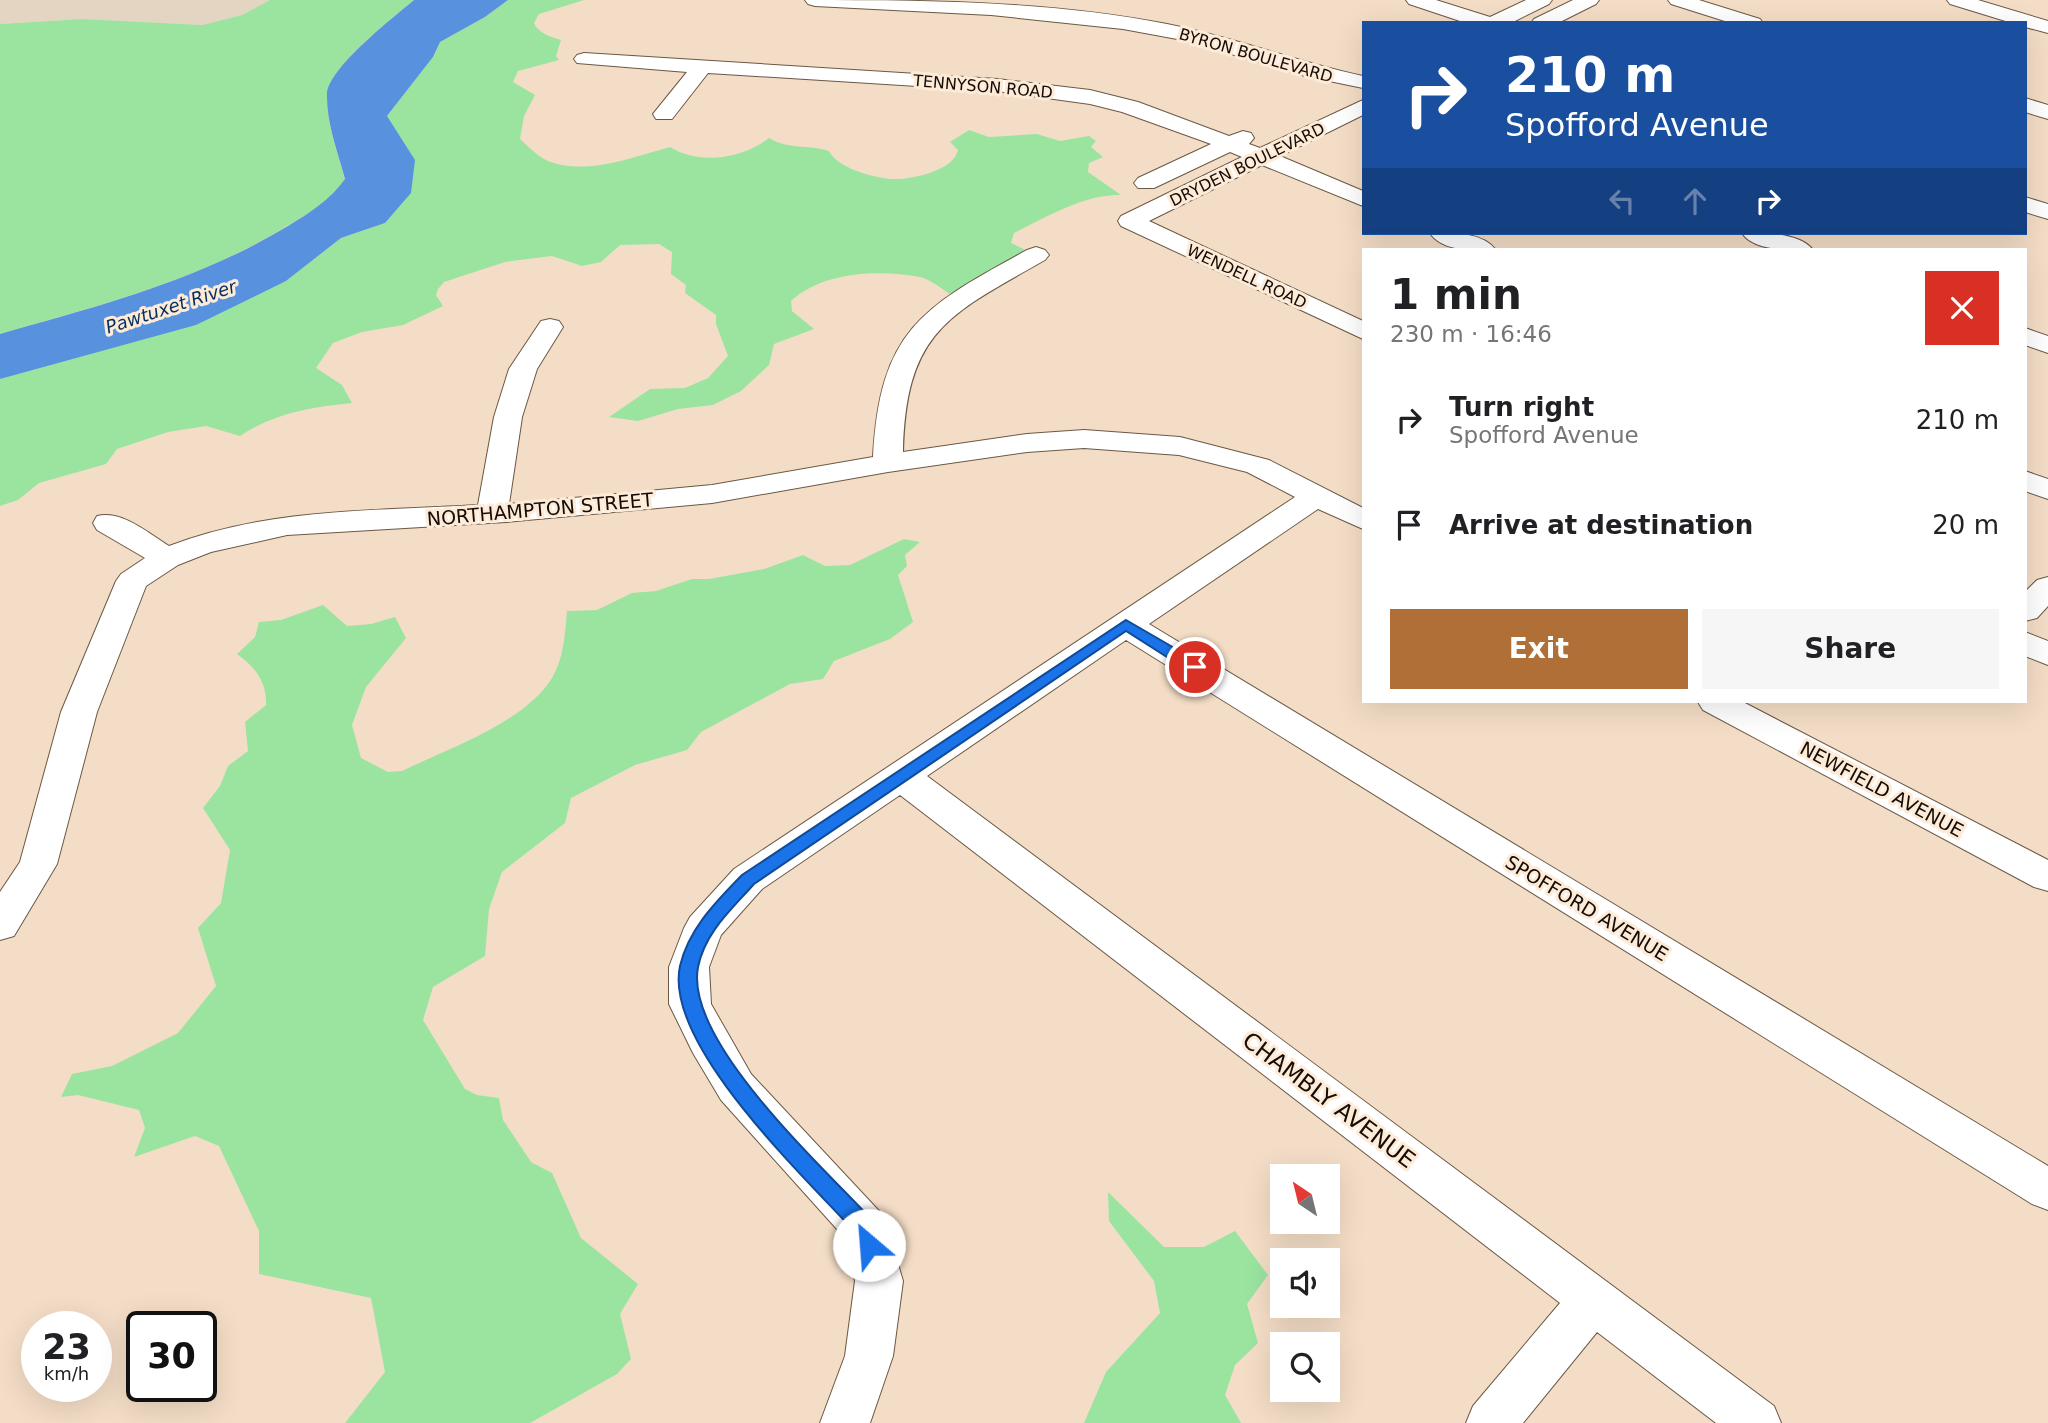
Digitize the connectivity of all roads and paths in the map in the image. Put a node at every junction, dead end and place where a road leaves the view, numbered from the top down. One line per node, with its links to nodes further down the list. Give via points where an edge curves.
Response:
1 (816, 0): 8 (street, BYRON BOULEVARD)
2 (979, 0): 9 (street, BYRON BOULEVARD, via 1047,3)
3 (1416, 0): 10 (street)
4 (1542, 0): 11 (street)
5 (1589, 0): 12 (street)
6 (1678, 0): 13 (street)
7 (1957, 0): 14 (street)
8 (922, 3): 9 (street, BYRON BOULEVARD)
9 (1106, 16): 17 (street, BYRON BOULEVARD, via 1231,44 1334,78)
10 (1480, 21)
11 (1500, 21)
12 (1545, 21)
13 (1746, 21)
14 (2048, 27)
15 (584, 59): 16 (street, TENNYSON ROAD)
16 (701, 68): 23 (street); 25 (street, TENNYSON ROAD, via 997,85 1090,97)
17 (1362, 82)
18 (1362, 82): 19 (street, DRYDEN BOULEVARD)
19 (1326, 99)
20 (2027, 106): 22 (street)
21 (1362, 107): 26 (street, DRYDEN BOULEVARD)
22 (2048, 113)
23 (664, 114)
24 (1266, 127): 25 (street, DRYDEN BOULEVARD)
25 (1230, 144): 26 (street, TENNYSON ROAD); 27 (street, DRYDEN BOULEVARD)
26 (1260, 157): 28 (street, TENNYSON ROAD); 31 (street, DRYDEN BOULEVARD)
27 (1146, 183)
28 (1362, 199)
29 (2027, 205): 30 (street)
30 (2048, 212)
31 (1130, 221): 38 (street, WENDELL ROAD)
32 (1447, 235): 34 (street)
33 (1759, 235): 35 (street)
34 (1478, 248)
35 (1795, 248)
36 (1036, 255): 41 (street, via 944,309 920,331 902,362 894,393)
37 (550, 327): 45 (street, via 523,369 508,417)
38 (1362, 331)
39 (2027, 337): 40 (street)
40 (2048, 345)
41 (888, 463): 44 (street, NORTHAMPTON STREET, via 1027,443 1140,442 1180,446 1258,467); 45 (street, NORTHAMPTON STREET, via 712,494)
42 (2027, 481): 43 (street)
43 (2048, 490)
44 (1317, 496): 46 (street); 51 (street)
45 (492, 514): 48 (street, NORTHAMPTON STREET, via 287,526 240,534)
46 (1362, 519)
47 (108, 523): 48 (street)
48 (167, 558): 57 (street, NORTHAMPTON STREET, via 132,581 79,712 38,864)
49 (2048, 587): 50 (street)
50 (2027, 609)
51 (1126, 625): 55 (street); 58 (street, SPOFFORD AVENUE)
52 (2027, 644): 53 (street)
53 (2048, 654)
54 (1717, 703): 56 (street, NEWFIELD AVENUE)
55 (901, 776): 59 (street, CHAMBLY AVENUE); 60 (street, via 748,879 704,928 689,967 690,1004 736,1087 864,1227 879,1282 869,1356)
56 (2048, 877)
57 (0, 925)
58 (2048, 1190)
59 (1593, 1300): 61 (street); 62 (street, CHAMBLY AVENUE)
60 (845, 1423)
61 (1491, 1423)
62 (1756, 1423)

